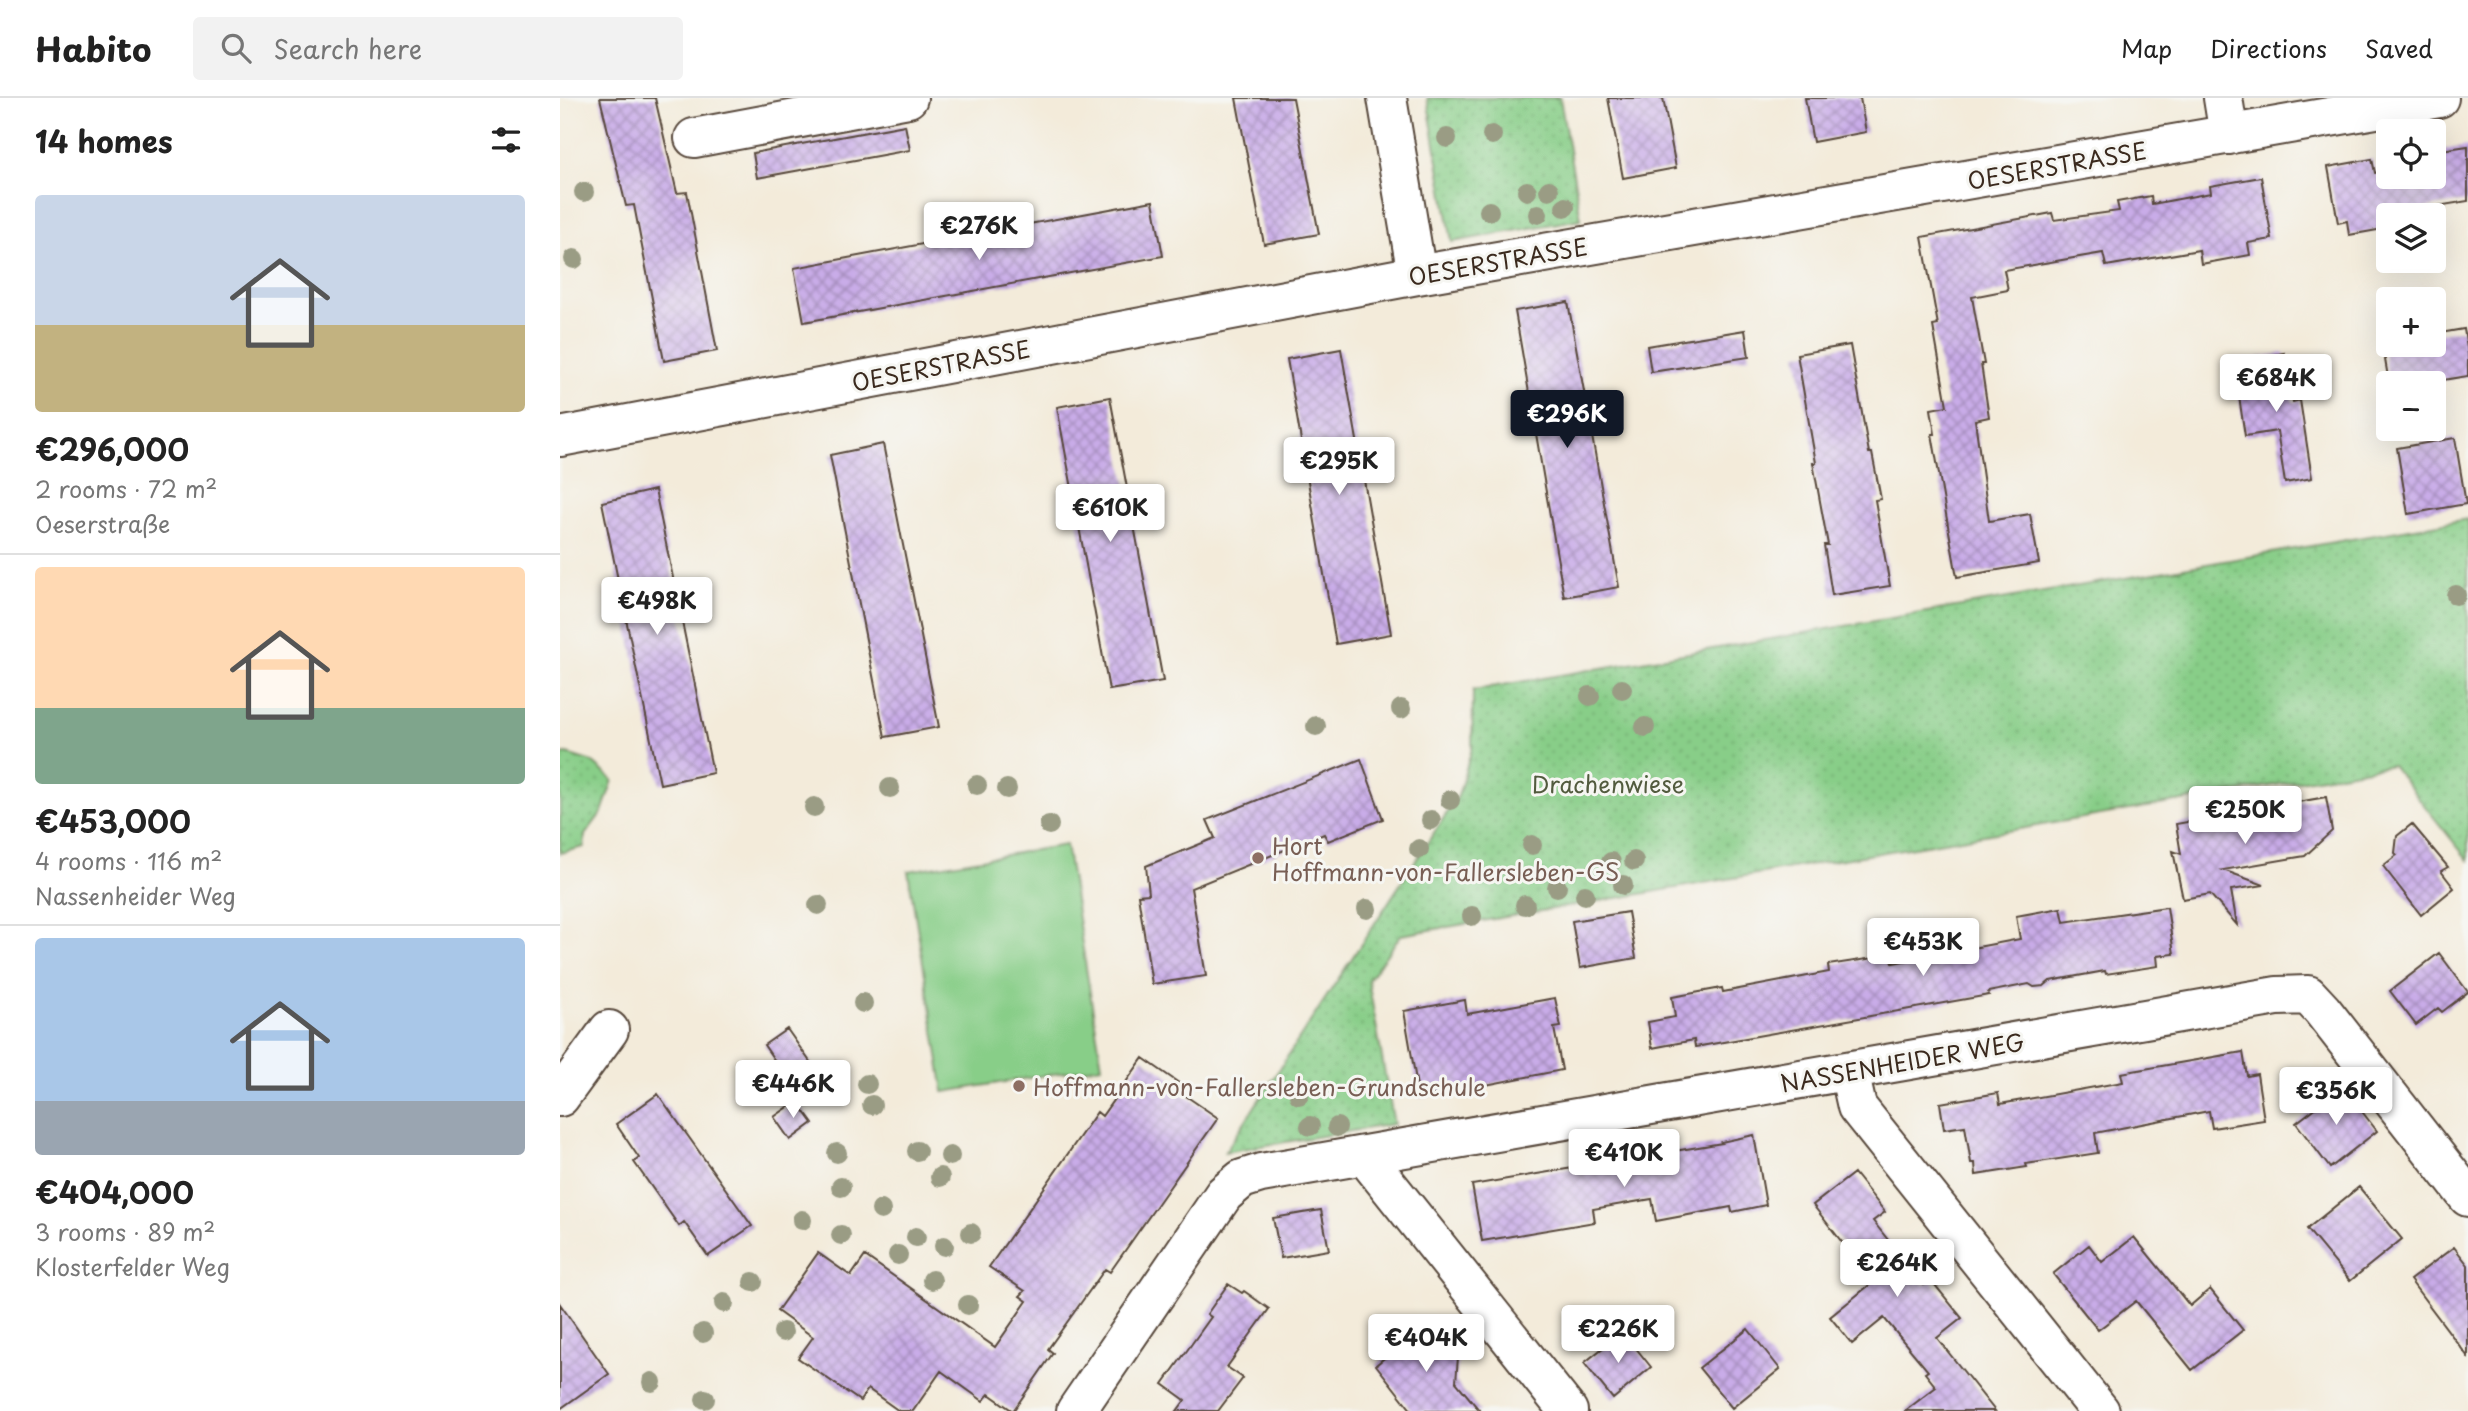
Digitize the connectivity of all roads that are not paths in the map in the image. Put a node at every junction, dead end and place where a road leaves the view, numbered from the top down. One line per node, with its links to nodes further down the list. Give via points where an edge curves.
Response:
1 (908, 98): 5 (street)
2 (1387, 98): 6 (street)
3 (2438, 98): 4 (street, OESERSTRASSE)
4 (2226, 116): 6 (street, OESERSTRASSE)
5 (694, 138)
6 (1417, 275): 7 (street, OESERSTRASSE)
7 (560, 437)
8 (609, 1030): 10 (street)
9 (1849, 1071): 11 (street, NASSENHEIDER WEG); 12 (street, NASSENHEIDER WEG, via 2277,996 2308,995); 15 (street, via 1857,1107)
10 (560, 1097)
11 (1364, 1155): 13 (street, NASSENHEIDER WEG, via 1242,1179 1224,1195); 14 (street)
12 (2468, 1197)
13 (1076, 1411)
14 (1568, 1411)
15 (2100, 1411)

